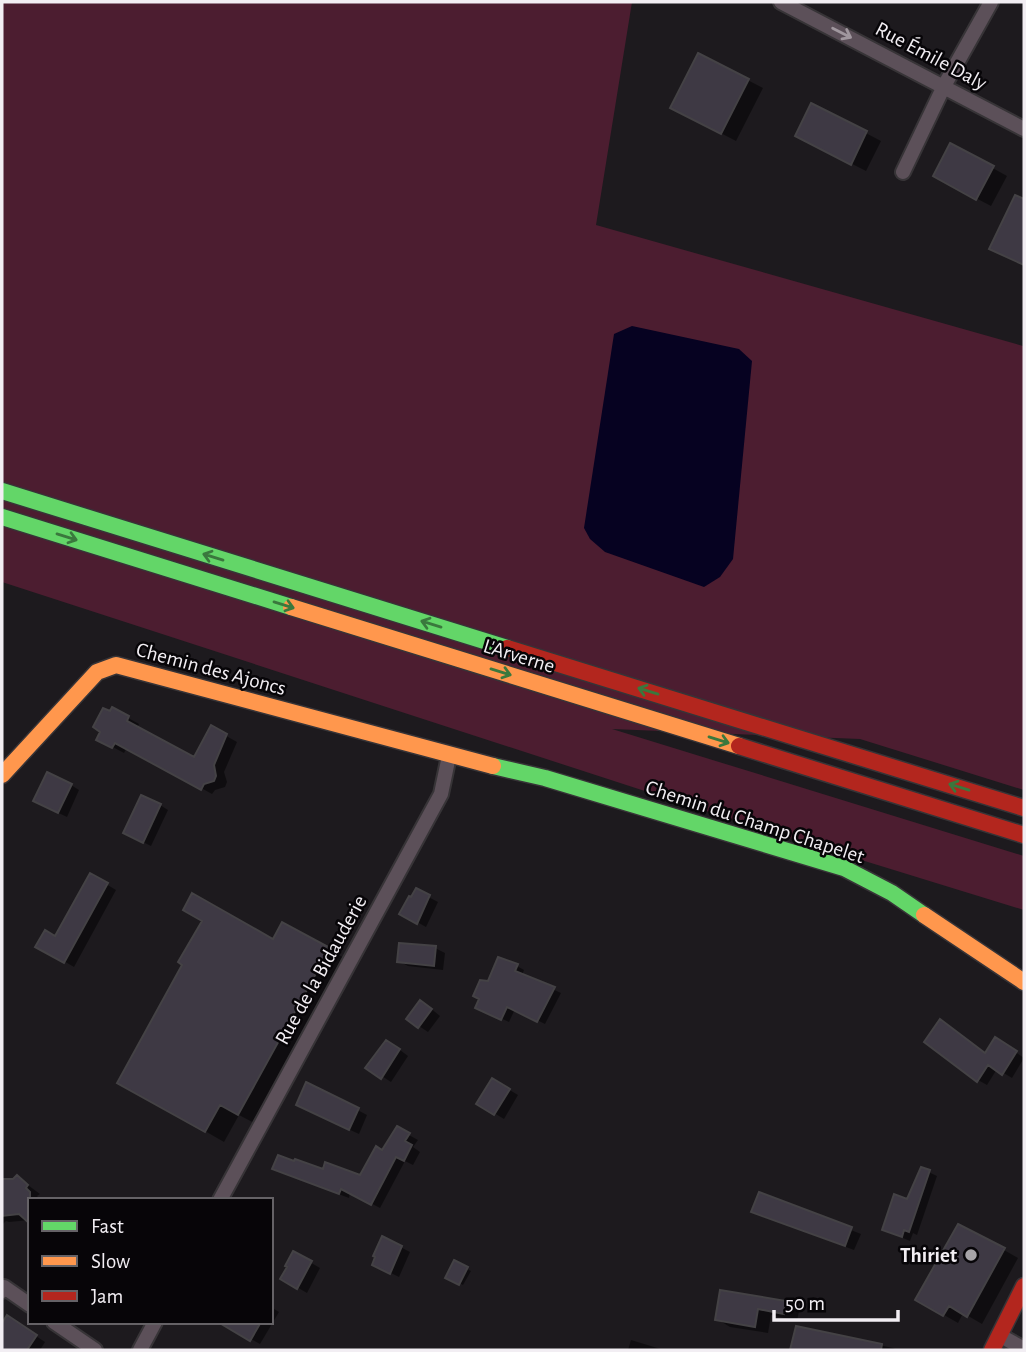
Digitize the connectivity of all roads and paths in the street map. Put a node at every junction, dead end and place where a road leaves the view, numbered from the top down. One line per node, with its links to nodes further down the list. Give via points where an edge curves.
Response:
1 (781, 2): 3 (street, Rue Émile Daly, one-way to 3)
2 (991, 2): 3 (street)
3 (944, 86): 4 (street, Rue Émile Daly); 5 (street)
4 (1024, 129)
5 (902, 172)
6 (2, 491): 10 (main road, L'Arverne, one-way to 6)
7 (2, 517): 11 (main road, L'Arverne, one-way to 11)
8 (449, 756): 9 (main road, Chemin des Ajoncs, via 116,665 97,672); 12 (main road, Chemin du Champ Chapelet, via 545,778 844,868 892,893); 13 (street, Rue de la Bidauderie, via 441,794)
9 (2, 775)
10 (1024, 808)
11 (1024, 835)
12 (1024, 982)
13 (221, 1198)
14 (1024, 1286): 19 (main road)
15 (2, 1291): 16 (street, via 4,1287)
16 (28, 1304)
17 (57, 1324): 21 (street)
18 (154, 1324): 22 (street)
19 (999, 1335): 20 (street); 23 (main road)
20 (1024, 1349)
21 (95, 1350)
22 (140, 1350)
23 (992, 1350)

